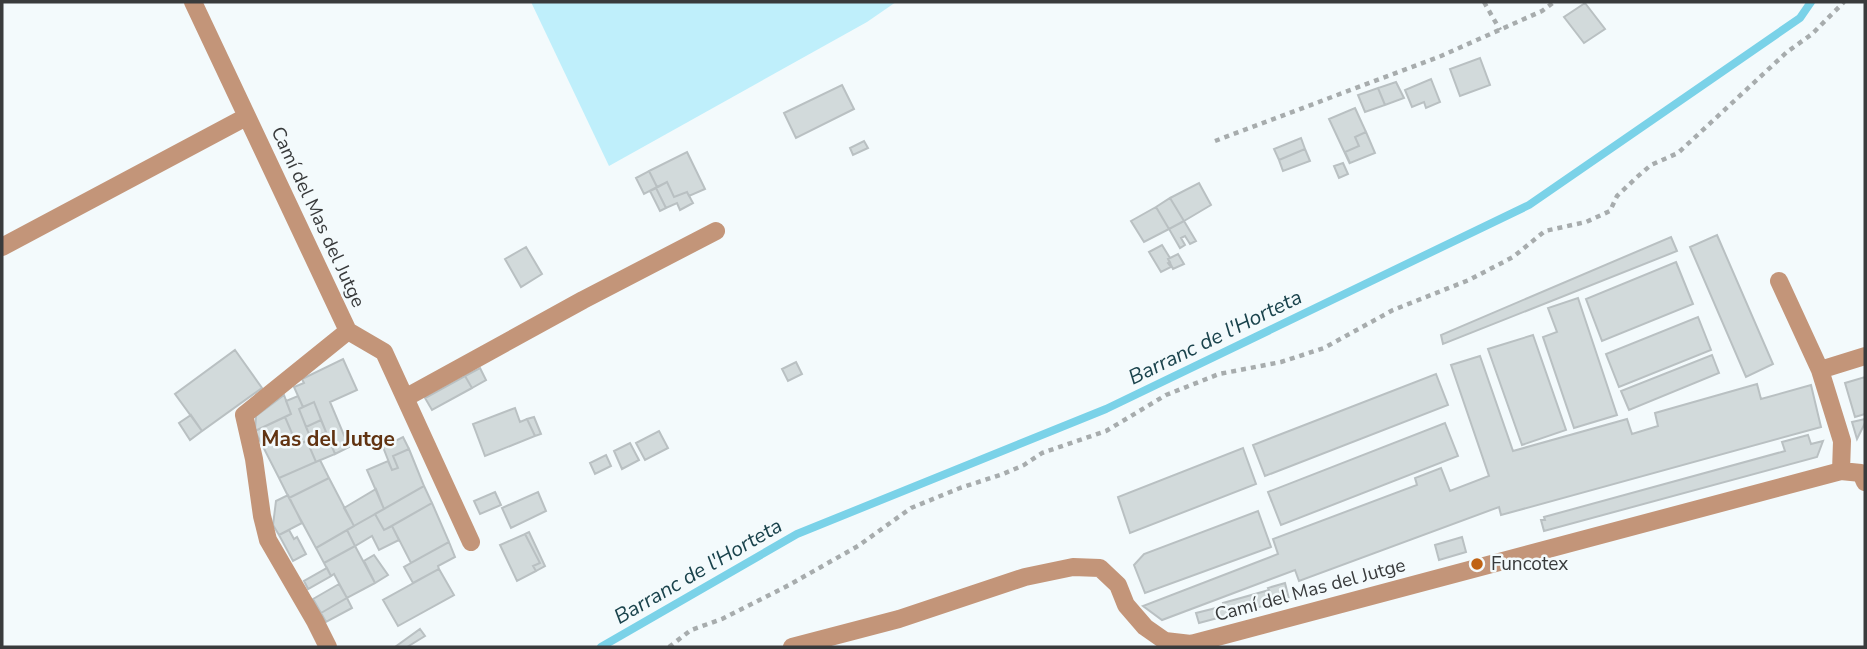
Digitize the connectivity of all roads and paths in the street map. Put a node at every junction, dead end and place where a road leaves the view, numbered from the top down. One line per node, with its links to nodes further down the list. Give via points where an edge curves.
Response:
1 (193, 2): 6 (street, Camí del Mas del Jutge)
2 (1485, 2): 5 (path)
3 (1554, 2): 5 (path)
4 (1844, 2): 19 (path, via 1678,153 1637,177 1617,195 1610,211 1545,231 1513,257 1393,310 1324,348 1219,374 1166,395 1106,431 911,508 858,546 691,631)
5 (1500, 30): 7 (path)
6 (246, 117): 9 (street); 11 (street, Camí del Mas del Jutge)
7 (1215, 141)
8 (716, 231): 14 (street)
9 (2, 247)
10 (1779, 282): 13 (street)
11 (348, 331): 14 (street, via 384,352); 18 (street, Camí del Mas del Jutge, via 244,415 268,540)
12 (1865, 356): 13 (street)
13 (1820, 370): 15 (street, via 1842,441)
14 (405, 398): 17 (street)
15 (1841, 471): 16 (street, via 1860,473); 20 (street, Camí del Mas del Jutge, via 1191,644 1165,641 1145,627 1126,606 1118,585 1100,568 1073,567 1025,577 899,619)
16 (1865, 482)
17 (471, 542)
18 (328, 647)
19 (669, 647)
20 (792, 647)

